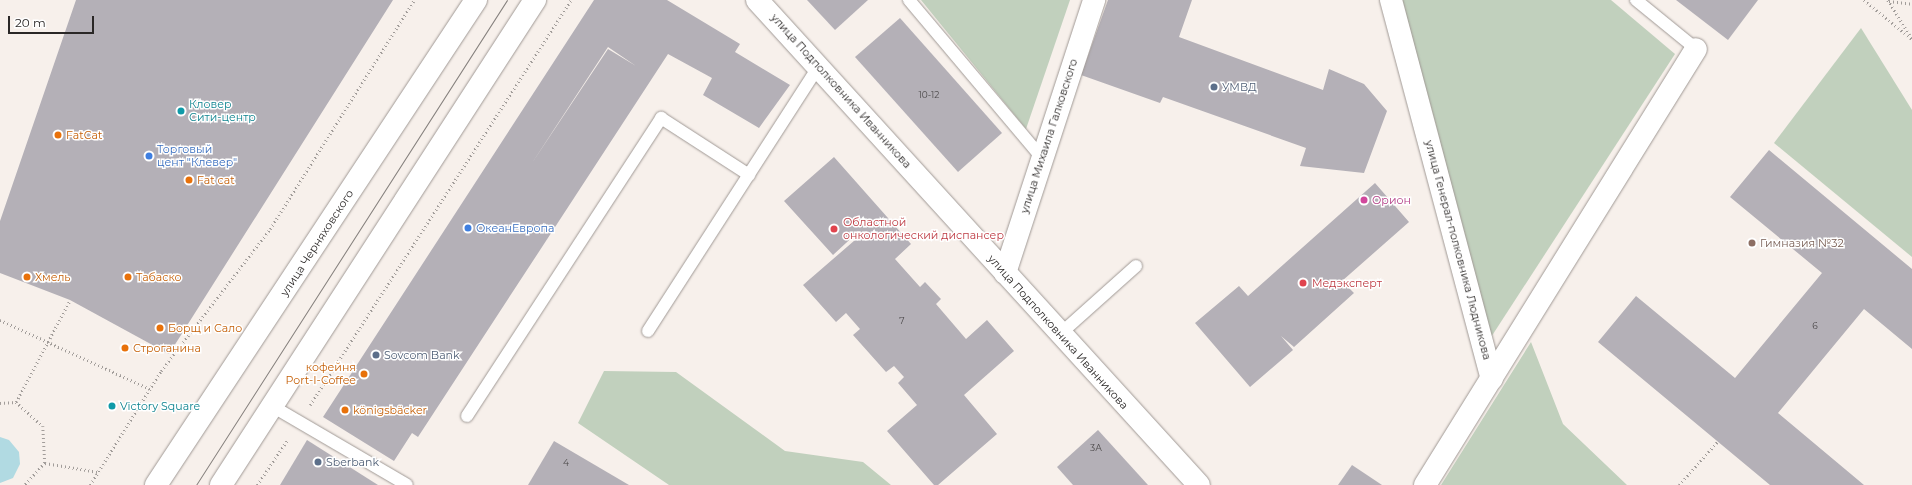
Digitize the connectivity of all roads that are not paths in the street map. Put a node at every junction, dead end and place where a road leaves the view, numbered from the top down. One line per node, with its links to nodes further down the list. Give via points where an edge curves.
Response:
1 (476, 0): 19 (street, улица Черняховского)
2 (535, 0): 17 (street)
3 (757, 0): 9 (street, улица Подполковника Иванникова)
4 (909, 0): 10 (lane)
5 (1094, 0): 10 (street, улица Михаила Галковского)
6 (1392, 0): 16 (street, улица Генерал-полковника Людникова)
7 (1636, 0): 8 (lane)
8 (1696, 49): 16 (street)
9 (819, 66): 11 (lane); 13 (street, улица Подполковника Иванникова)
10 (1042, 158): 13 (street, улица Михаила Галковского)
11 (749, 175): 14 (lane); 18 (lane, via 661,118)
12 (1136, 266): 15 (lane)
13 (1005, 273): 15 (street, улица Подполковника Иванникова)
14 (648, 332)
15 (1060, 334): 22 (street, улица Подполковника Иванникова)
16 (1492, 379): 23 (street)
17 (272, 406): 20 (street); 21 (lane)
18 (466, 416)
19 (156, 485)
20 (221, 485)
21 (407, 485)
22 (1199, 485)
23 (1425, 485)

